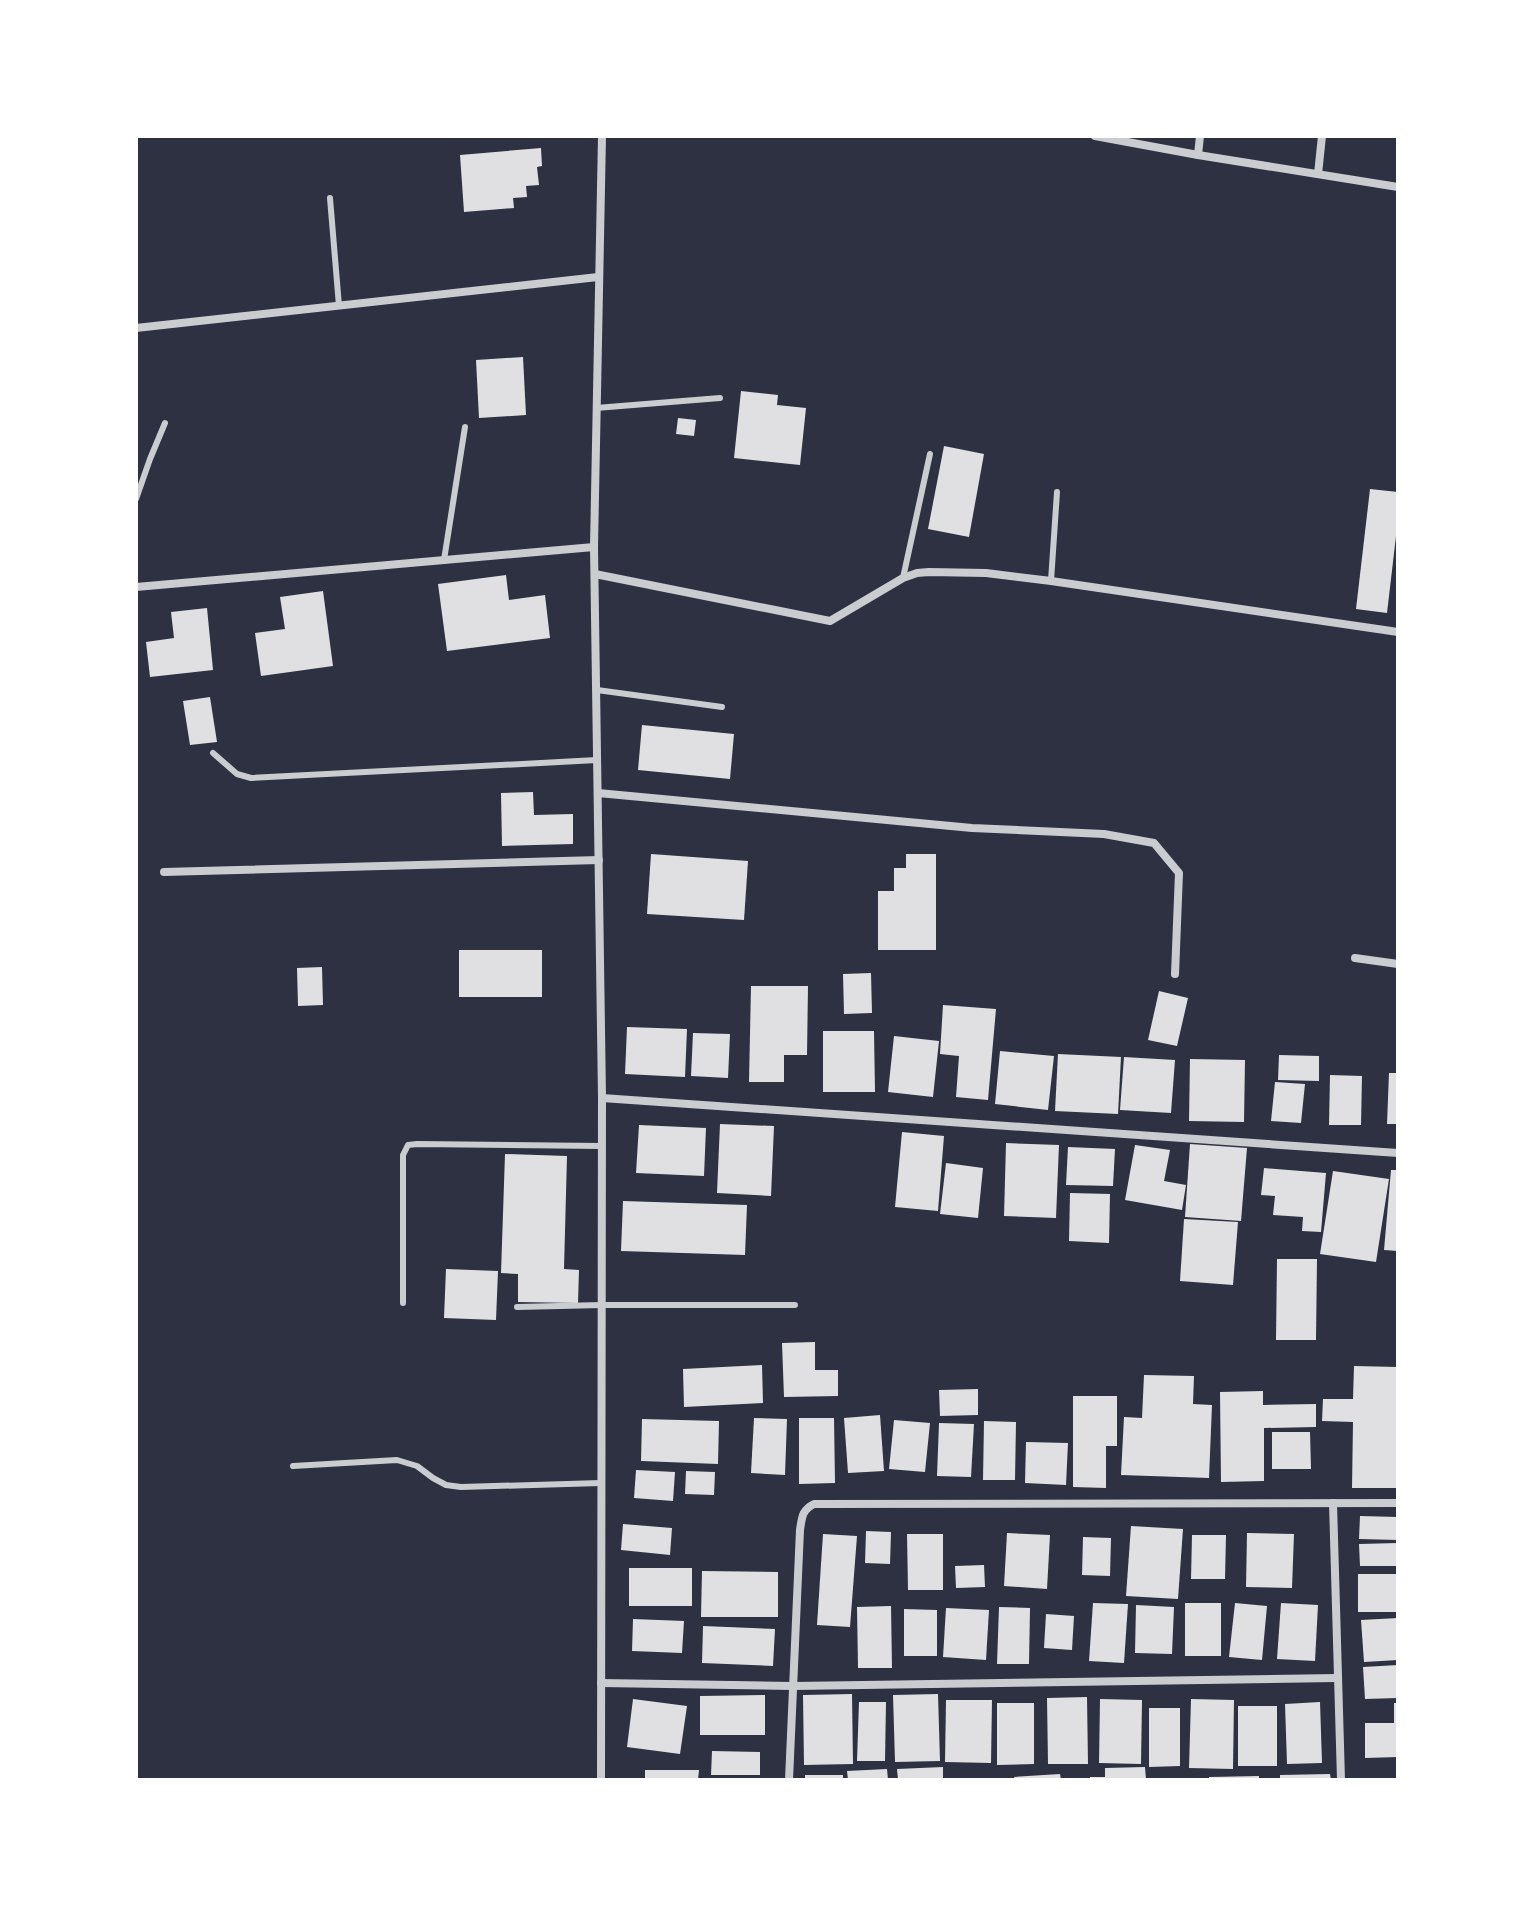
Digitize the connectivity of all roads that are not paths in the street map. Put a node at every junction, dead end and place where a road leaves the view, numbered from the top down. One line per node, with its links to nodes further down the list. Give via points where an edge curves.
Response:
1 (602, 136): 9 (street)
2 (1095, 136): 5 (street)
3 (1200, 136): 5 (street)
4 (1322, 136): 6 (street)
5 (1198, 155): 6 (street)
6 (1318, 174): 7 (street)
7 (1398, 187)
8 (330, 198): 10 (lane)
9 (598, 277): 10 (street); 13 (street)
10 (339, 306): 11 (street)
11 (136, 328)
12 (720, 398): 13 (lane)
13 (596, 408): 19 (street)
14 (165, 423): 18 (lane)
15 (465, 427): 20 (lane)
16 (930, 454): 22 (lane)
17 (1057, 492): 23 (lane)
18 (136, 499)
19 (594, 547): 20 (street); 21 (street)
20 (444, 560): 24 (street)
21 (595, 574): 22 (street, via 830,621); 26 (street)
22 (903, 578): 23 (street, via 929,572 986,573)
23 (1051, 581): 25 (street)
24 (136, 587)
25 (1398, 632)
26 (597, 690): 27 (lane); 29 (street)
27 (722, 707)
28 (213, 753): 29 (lane, via 237,774 251,778)
29 (597, 760): 30 (street)
30 (598, 793): 31 (street); 35 (street, via 972,828 1104,834 1154,843 1179,873)
31 (599, 860): 32 (street); 36 (street)
32 (164, 872)
33 (1355, 958): 34 (street)
34 (1398, 964)
35 (1175, 974)
36 (602, 1098): 37 (street); 38 (street)
37 (602, 1146): 39 (lane, via 408,1145 403,1155); 40 (street)
38 (1398, 1153)
39 (403, 1303)
40 (602, 1305): 41 (lane); 42 (lane); 44 (street)
41 (795, 1305)
42 (517, 1307)
43 (293, 1466): 44 (lane, via 397,1460 461,1487)
44 (601, 1483): 48 (street)
45 (1333, 1503): 46 (street); 47 (street); 49 (street, via 814,1504 802,1513 800,1530)
46 (1398, 1503)
47 (1337, 1678): 49 (street); 52 (street)
48 (601, 1683): 49 (street); 50 (street)
49 (793, 1686): 51 (street)
50 (601, 1780)
51 (789, 1780)
52 (1341, 1780)

